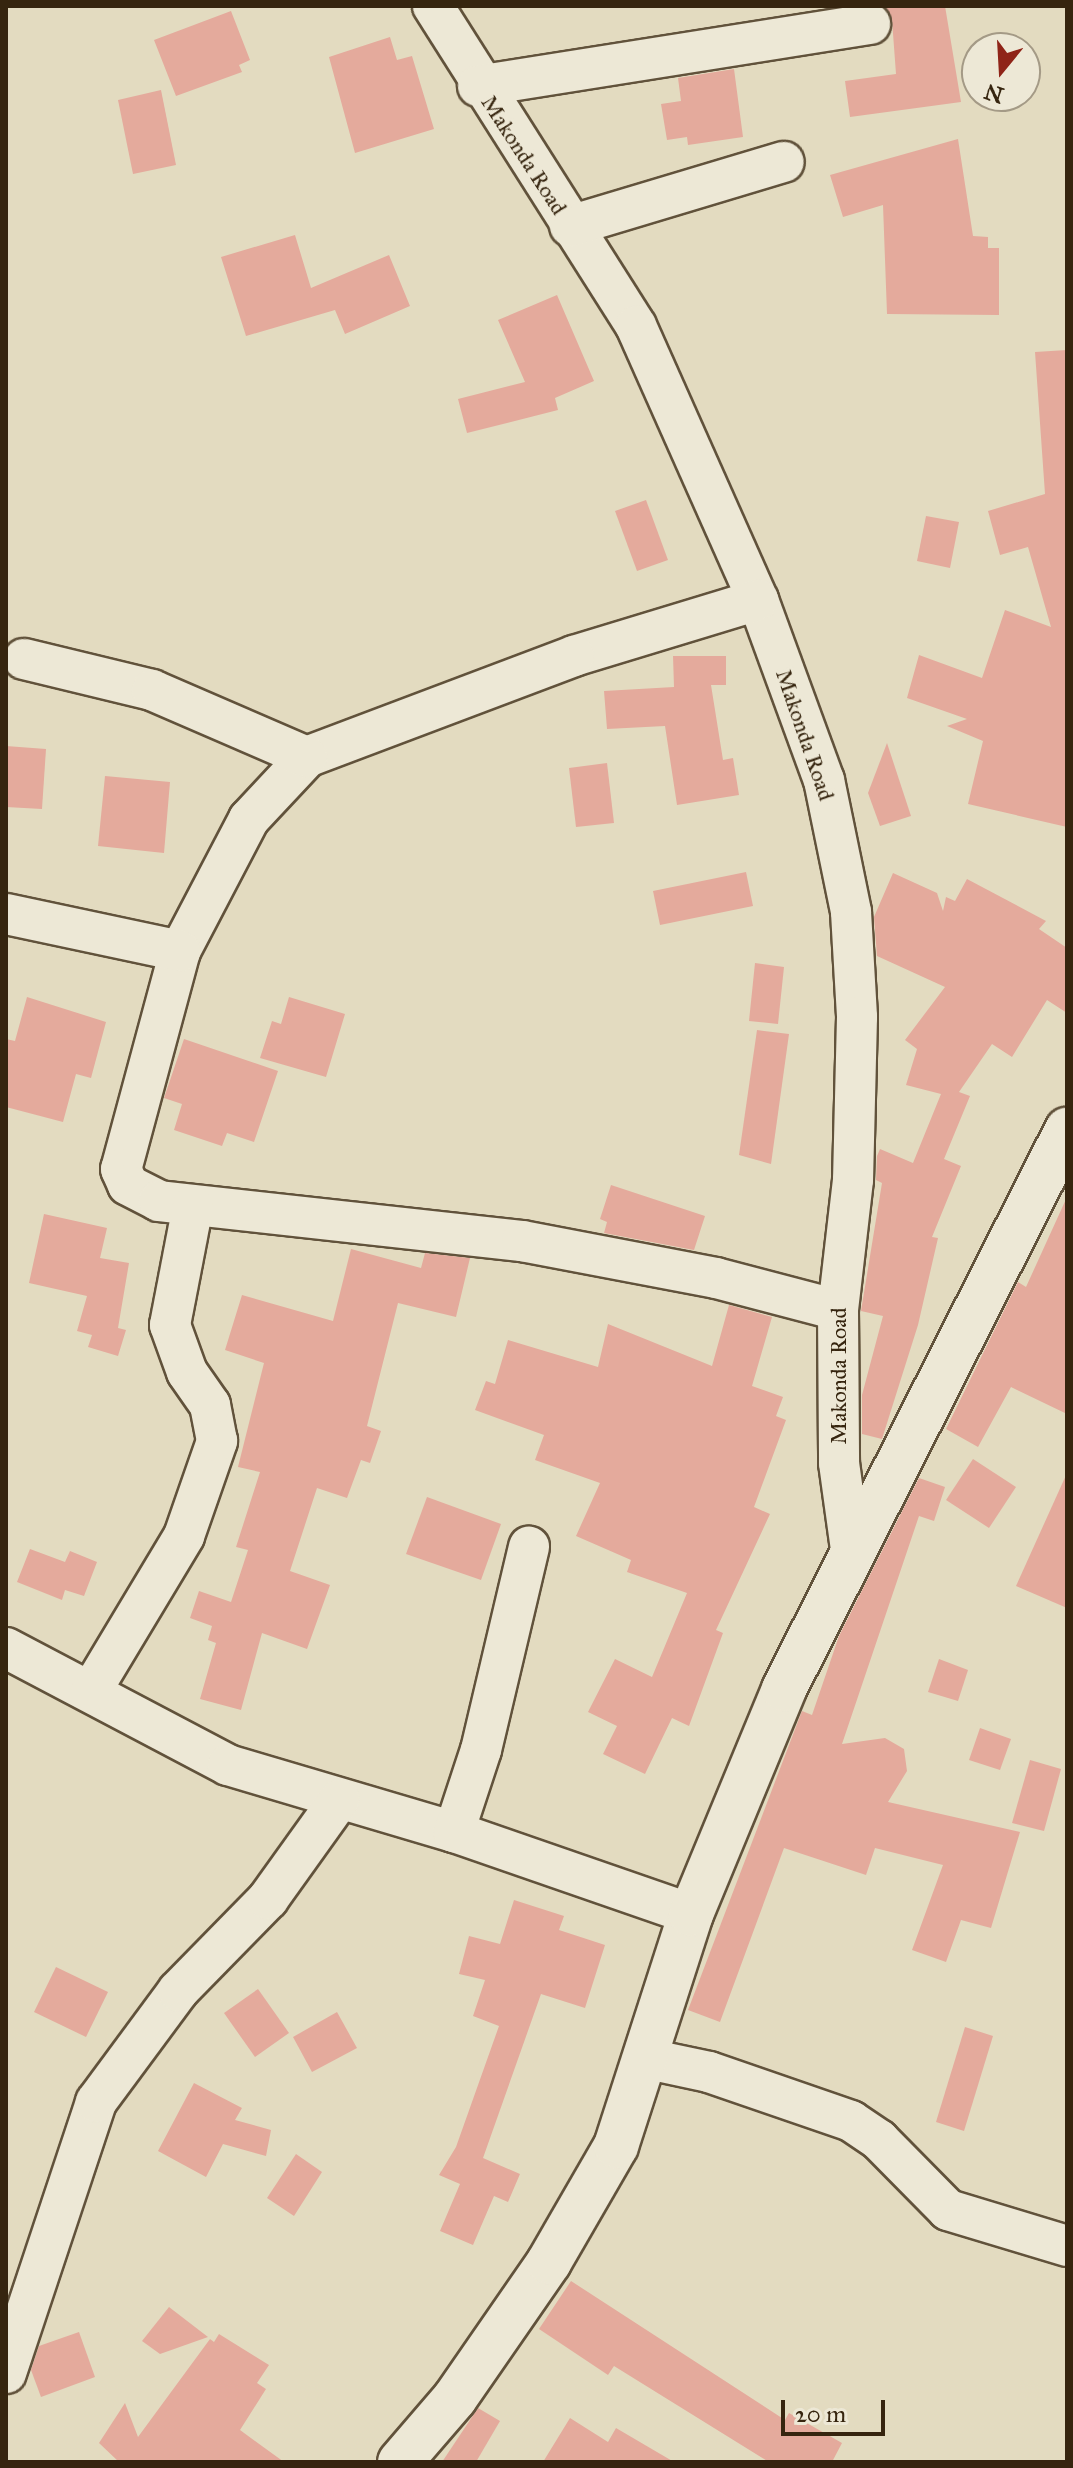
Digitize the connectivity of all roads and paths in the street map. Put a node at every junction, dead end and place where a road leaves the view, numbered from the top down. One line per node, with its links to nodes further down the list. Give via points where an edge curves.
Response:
1 (433, 6): 3 (street, Makonda Road)
2 (870, 24): 3 (street)
3 (478, 86): 5 (street, Makonda Road)
4 (784, 162): 5 (street)
5 (570, 226): 6 (street, Makonda Road, via 636,326)
6 (758, 600): 8 (street, via 574,656); 13 (street, Makonda Road, via 824,780 851,912 856,1108)
7 (24, 659): 8 (street, via 152,690)
8 (307, 757): 10 (street, via 249,819)
9 (6, 914): 10 (street)
10 (180, 951): 12 (street, via 121,1169 142,1195)
11 (1067, 1130): 15 (street, via 950,1368)
12 (193, 1206): 13 (street, via 536,1243); 17 (street, via 170,1325 187,1372 210,1405 217,1441 184,1536)
13 (838, 1310): 15 (street, Makonda Road, via 839,1463)
14 (529, 1547): 19 (street, via 481,1750)
15 (851, 1549): 20 (street, via 784,1689)
16 (6, 1648): 17 (street)
17 (91, 1691): 18 (street, via 228,1765)
18 (339, 1800): 19 (street); 23 (street, via 268,1899 178,1991 96,2102)
19 (454, 1832): 20 (street)
20 (691, 1914): 21 (street)
21 (648, 2059): 22 (street, via 709,2072 851,2121 879,2140 948,2210); 24 (street, via 616,2146 584,2206 455,2398)
22 (1067, 2246)
23 (6, 2373)
24 (400, 2462)

